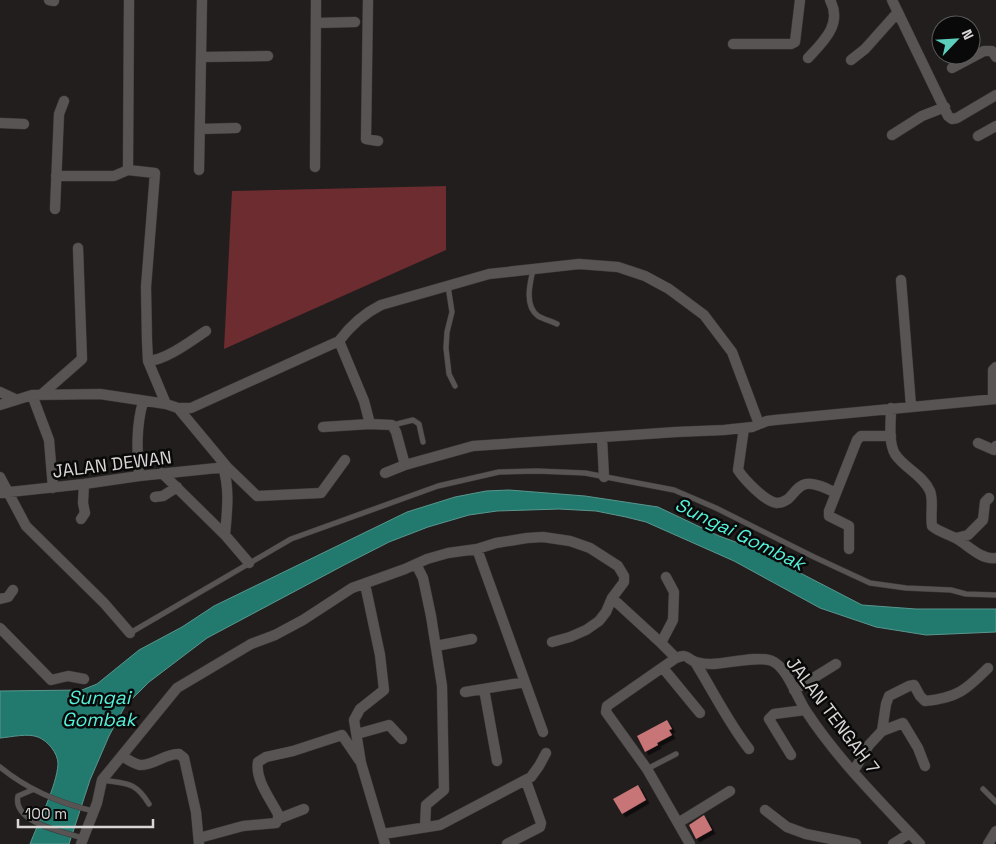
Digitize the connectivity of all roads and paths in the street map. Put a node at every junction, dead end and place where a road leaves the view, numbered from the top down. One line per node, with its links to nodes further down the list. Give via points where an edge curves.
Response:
1 (129, 0): 30 (street)
2 (202, 0): 12 (street)
3 (316, 0): 10 (street)
4 (368, 0): 28 (street, via 366,139)
5 (800, 0): 11 (street, via 794,42 791,44)
6 (830, 0): 14 (street, via 834,12 830,34)
7 (892, 0): 8 (street)
8 (898, 12): 16 (street); 20 (street)
9 (355, 22): 10 (street)
10 (316, 23): 29 (street)
11 (733, 44)
12 (201, 56): 13 (street); 25 (street)
13 (268, 56)
14 (808, 58)
15 (996, 58): 17 (street, via 992,51 984,51)
16 (851, 60)
17 (952, 68)
18 (996, 95): 20 (street, via 957,118 948,116)
19 (64, 101): 32 (street, via 59,114)
20 (945, 107): 26 (street, via 922,116)
21 (0, 123): 22 (street)
22 (24, 124)
23 (996, 126): 27 (street)
24 (236, 128): 25 (street)
25 (200, 129): 31 (street)
26 (892, 135)
27 (978, 136)
28 (378, 141)
29 (315, 167)
30 (128, 170): 32 (street, via 114,176); 41 (street, via 155,173 146,287)
31 (199, 170)
32 (56, 176): 33 (street)
33 (54, 209)
34 (78, 248): 45 (street, via 82,359)
35 (533, 269): 37 (street, via 489,274); 38 (lane, via 529,286 533,311); 55 (street, via 579,264 618,267 645,276 683,299 704,315 732,352)
36 (901, 280): 51 (street)
37 (448, 286): 40 (street, via 368,311); 43 (lane, via 452,312 446,348 449,374)
38 (557, 324)
39 (206, 331): 41 (street)
40 (339, 341): 52 (street, via 198,407); 54 (street)
41 (148, 362): 49 (street)
42 (996, 367): 47 (street, via 993,370)
43 (455, 386)
44 (0, 392): 46 (street)
45 (36, 395): 46 (street); 48 (street, via 100,394); 74 (street, via 49,440)
46 (15, 399): 50 (street)
47 (994, 399): 51 (street)
48 (143, 402): 49 (street); 69 (street, via 138,419)
49 (166, 404): 52 (street)
50 (0, 405)
51 (911, 406): 53 (street)
52 (178, 408): 66 (street)
53 (890, 408): 55 (street); 59 (street)
54 (370, 424): 56 (street); 57 (street)
55 (759, 424): 58 (street)
56 (392, 425): 61 (lane, via 413,420 419,424); 65 (street)
57 (323, 427)
58 (744, 428): 60 (street); 76 (street, via 738,470 744,480 770,500 783,502 798,487 806,484)
59 (891, 436): 76 (street, via 861,436 857,440); 81 (street, via 894,453 929,490 932,526)
60 (602, 438): 65 (street, via 473,446); 71 (street)
61 (423, 442)
62 (978, 443): 63 (street, via 994,450)
63 (996, 446)
64 (344, 460): 66 (street, via 321,493 257,496)
65 (405, 465): 68 (street)
66 (225, 467): 67 (street, JALAN DEWAN); 80 (street, via 228,501)
67 (162, 473): 69 (street, JALAN DEWAN); 73 (street)
68 (385, 473)
69 (139, 476): 72 (street, JALAN DEWAN)
70 (0, 477): 75 (street)
71 (604, 477): 85 (lane, via 537,470 499,472 438,486 291,539); 90 (lane, via 674,490 870,583)
72 (84, 484): 74 (street, JALAN DEWAN); 79 (street, via 85,513)
73 (177, 487): 77 (street); 80 (street)
74 (53, 488): 75 (street, JALAN DEWAN)
75 (4, 493): 94 (street, via 26,526)
76 (836, 493): 83 (street, via 829,516 849,526)
77 (155, 497)
78 (989, 498): 81 (street, via 985,502 984,520 968,535)
79 (81, 519)
80 (225, 535): 85 (street)
81 (956, 538): 84 (street, via 981,555)
82 (477, 549): 86 (street); 91 (street, via 527,538 570,541 590,548 618,566 624,576 624,582); 105 (street)
83 (849, 549)
84 (996, 558)
85 (249, 563): 94 (lane)
86 (416, 564): 88 (street); 98 (street, via 423,578)
87 (666, 576): 97 (street, via 674,592 673,620)
88 (366, 584): 113 (street, via 384,690 360,709 354,720); 119 (street, via 352,588 303,620 251,644 177,688)
89 (13, 590): 92 (street, via 8,597)
90 (996, 595)
91 (612, 598): 96 (street, via 599,621 586,630); 97 (street)
92 (0, 599)
93 (0, 628): 104 (street, via 51,680 68,676)
94 (130, 633)
95 (472, 639): 98 (street)
96 (552, 642)
97 (661, 643): 99 (street)
98 (436, 646): 138 (street, via 442,686 444,790 426,805)
99 (676, 658): 100 (street, JALAN TENGAH 7, via 688,657); 102 (street)
100 (695, 662): 107 (street, JALAN TENGAH 7, via 772,661 780,667); 115 (street, via 734,730)
101 (836, 664): 107 (street)
102 (663, 668): 110 (street); 124 (street, via 607,706 606,712)
103 (988, 668): 111 (street, via 962,692 950,696 925,701 914,685 895,692 886,704)
104 (84, 680)
105 (525, 682): 106 (street); 112 (street)
106 (484, 689): 108 (street); 120 (street)
107 (794, 690): 109 (street, JALAN TENGAH 7)
108 (465, 692)
109 (805, 710): 118 (street, via 774,714 769,719); 125 (street, JALAN TENGAH 7)
110 (700, 713)
111 (882, 731): 122 (street, via 903,723); 125 (street, via 869,745)
112 (543, 732)
113 (357, 734): 114 (street, via 389,725); 121 (street)
114 (402, 739)
115 (749, 749)
116 (546, 753): 127 (street, via 535,773)
117 (676, 754): 124 (lane)
118 (791, 755)
119 (122, 756): 126 (street); 143 (street, via 138,765 173,754 184,758)
120 (497, 761)
121 (361, 763): 136 (street, via 342,735 258,762 259,778); 142 (street)
122 (925, 766)
123 (0, 767): 129 (lane)
124 (647, 769): 137 (street)
125 (853, 772): 140 (street, JALAN TENGAH 7)
126 (102, 780): 132 (lane, via 133,785); 134 (street)
127 (526, 781): 138 (street, via 440,825); 144 (street, via 540,827)
128 (983, 789): 131 (lane)
129 (32, 790): 134 (lane); 141 (lane, via 18,796 24,816)
130 (730, 791): 137 (street)
131 (996, 802)
132 (149, 804)
133 (304, 809): 136 (street)
134 (89, 810): 141 (street)
135 (765, 810): 146 (street, via 787,827)
136 (278, 819): 143 (street, via 271,824 244,826)
137 (678, 824): 145 (street)
138 (425, 827): 142 (street)
139 (996, 831): 149 (street)
140 (910, 832): 147 (street); 148 (street, JALAN TENGAH 7)
141 (81, 839)
142 (384, 839)
143 (199, 841)
144 (507, 844)
145 (690, 844)
146 (856, 844)
147 (893, 844)
148 (920, 844)
149 (988, 844)

